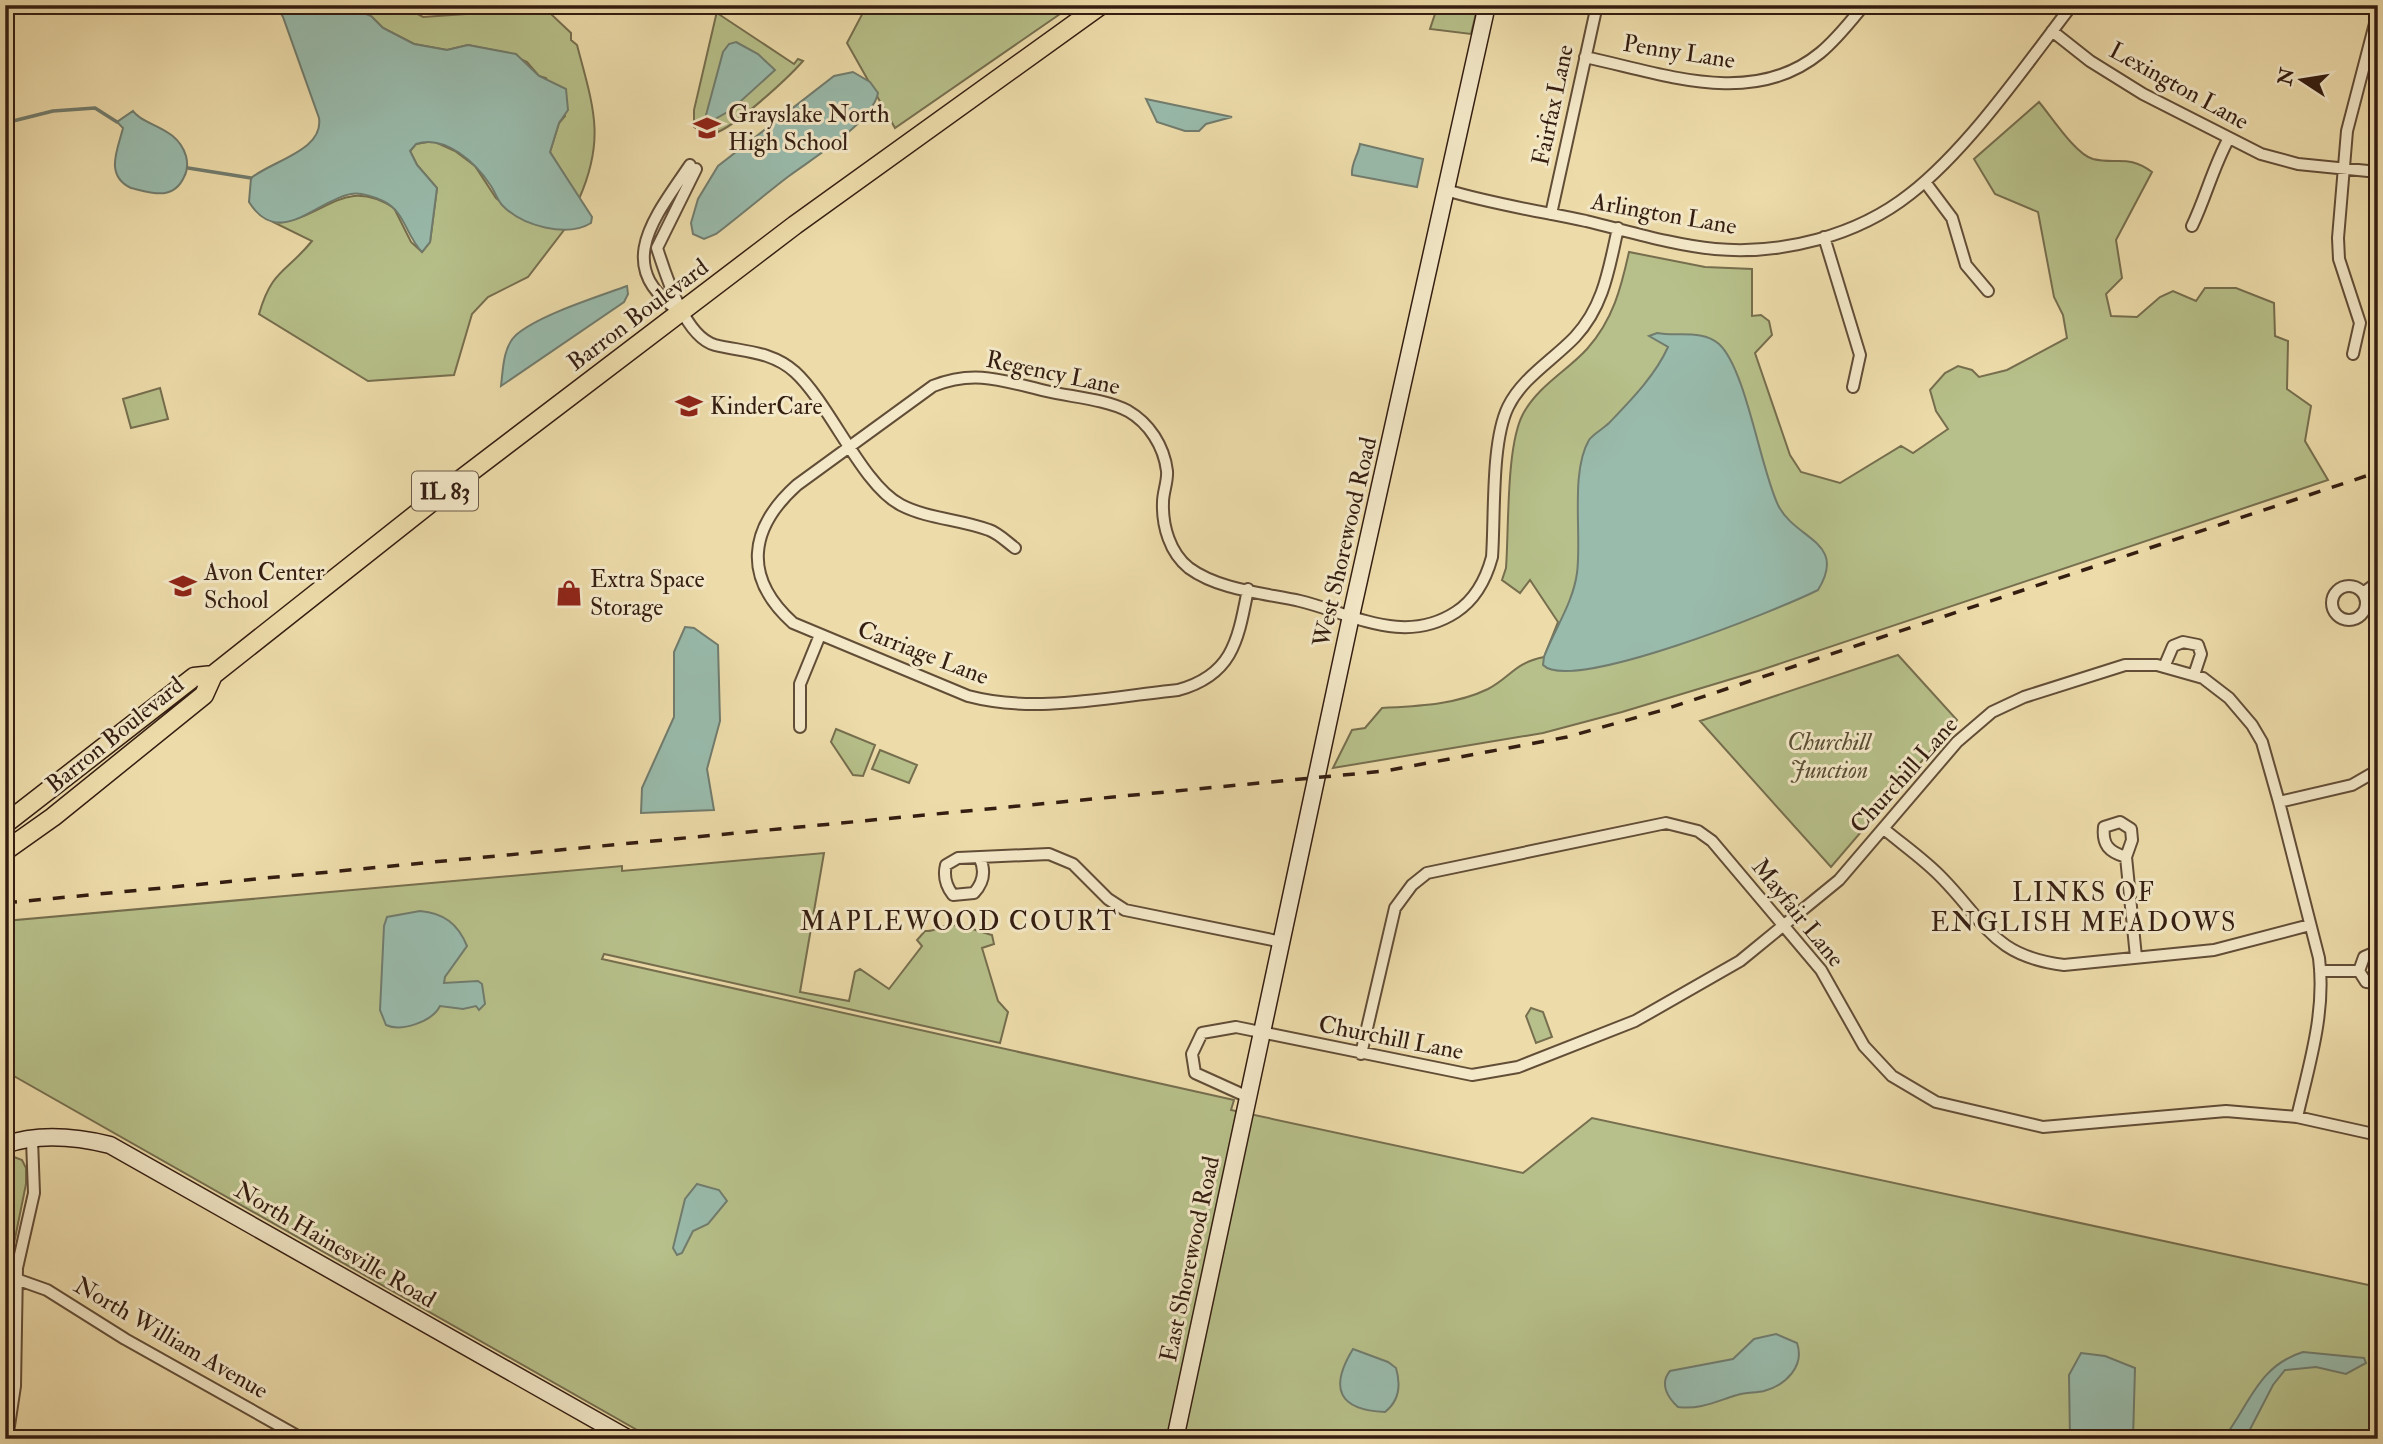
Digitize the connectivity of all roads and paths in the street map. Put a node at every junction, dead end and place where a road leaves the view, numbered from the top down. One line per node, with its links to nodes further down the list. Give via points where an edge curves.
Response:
1 (1101, 5): 19 (main road, Barron Boulevard / IL 83, via 822,205)
2 (1487, 5): 13 (main road, West Shorewood Road)
3 (1597, 5): 8 (street, Fairfax Lane)
4 (1864, 5): 8 (street, Penny Lane, via 1819,55 1756,82 1711,83)
5 (2072, 5): 7 (street, Arlington Lane)
6 (2378, 12): 10 (street, via 2347,131)
7 (2052, 32): 9 (street, Lexington Lane, via 2122,82); 12 (street, Arlington Lane, via 1956,151)
8 (1585, 57): 14 (street, Fairfax Lane)
9 (2229, 138): 10 (street, Lexington Lane, via 2280,160); 15 (street)
10 (2345, 170): 11 (street, Lexington Lane); 20 (street, via 2338,239 2339,258 2360,323)
11 (2378, 172)
12 (1924, 182): 17 (street, Arlington Lane, via 1874,217); 18 (street, via 1952,218 1966,265)
13 (1446, 190): 14 (street, Arlington Lane); 27 (main road, West Shorewood Road)
14 (1551, 214): 16 (street, Arlington Lane)
15 (2192, 226)
16 (1618, 228): 17 (street, Arlington Lane, via 1695,246 1742,250); 27 (street, Regency Lane, via 1597,306 1574,337 1522,385 1506,412 1499,438 1492,557 1478,592 1446,619 1422,628 1394,628)
17 (1824, 237): 21 (street, via 1860,355)
18 (1987, 291)
19 (682, 313): 19 (street, via 657,248 693,167 653,225 641,262 660,299); 22 (street, via 705,341 759,352 795,372); 31 (main road, Barron Boulevard / IL 83, via 452,486)
20 (2353, 354)
21 (1853, 387)
22 (850, 446): 23 (street, via 880,488 899,505 990,530); 25 (street, Regency Lane, via 933,386 956,377 983,375 1126,410 1147,424 1162,451 1167,472 1164,524 1171,547 1186,566 1207,580); 28 (street, Carriage Lane, via 779,502 768,517 760,542 759,567 768,597 793,623)
23 (1015, 548)
24 (2378, 582): 26 (street)
25 (1248, 589): 27 (street, Regency Lane); 28 (street, Carriage Lane, via 1231,653 1199,684 1178,690 1025,706 998,704)
26 (2362, 593)
27 (1351, 616): 42 (main road, West Shorewood Road)
28 (820, 635): 32 (street, via 800,684)
29 (2164, 667): 30 (street, Churchill Lane); 30 (street, via 2173,646 2193,643 2201,653); 36 (street, Churchill Lane, via 2125,664 2107,668 1992,712 1957,742)
30 (2194, 675): 34 (street, Churchill Lane, via 2229,698 2252,725 2262,741)
31 (213, 676): 35 (main road, Barron Boulevard, via 194,677); 37 (main road, Barron Boulevard / IL 83, via 204,695)
32 (800, 727)
33 (2378, 770): 34 (street, via 2352,785)
34 (2279, 802): 41 (street, Churchill Lane)
35 (5, 824)
36 (1884, 829): 40 (street, Churchill Lane, via 1839,880); 44 (street, via 1941,877 1989,933 2019,955 2064,965)
37 (5, 851)
38 (2126, 857): 44 (street)
39 (980, 859): 42 (street, via 1049,855 1073,864 1125,910)
40 (1784, 925): 49 (street, Churchill Lane, via 1740,961 1635,1021 1518,1067 1462,1075); 49 (street, Mayfair Lane, via 1712,841 1679,825 1654,824 1443,868 1412,885 1395,908); 51 (street, Mayfair Lane, via 1821,970 1864,1046 1892,1076 1936,1102 2043,1127 2226,1111)
41 (2310, 925): 44 (street, via 2214,950); 45 (street, Churchill Lane)
42 (1282, 942): 48 (main road, West Shorewood Road)
43 (2378, 951): 46 (street, via 2364,957)
44 (2136, 957)
45 (2320, 971): 46 (street); 51 (street, Churchill Lane, via 2320,1011)
46 (2359, 971): 47 (street, via 2366,982)
47 (2378, 983)
48 (1262, 1032): 49 (street, Churchill Lane); 50 (main road, West Shorewood Road); 50 (street, Churchill Lane, via 1236,1027 1202,1033 1192,1054 1195,1073)
49 (1361, 1054)
50 (1249, 1093): 59 (main road, East Shorewood Road)
51 (2297, 1117): 52 (street, Mayfair Lane)
52 (2378, 1135)
53 (32, 1140): 54 (main road, North Hainesville Road); 55 (street, via 34,1193); 58 (main road, North Hainesville Road, via 85,1139 110,1145)
54 (5, 1145)
55 (16, 1279): 56 (street, via 15,1386); 57 (street, North William Avenue, via 47,1290)
56 (7, 1439)
57 (303, 1439)
58 (629, 1439)
59 (1175, 1439)

